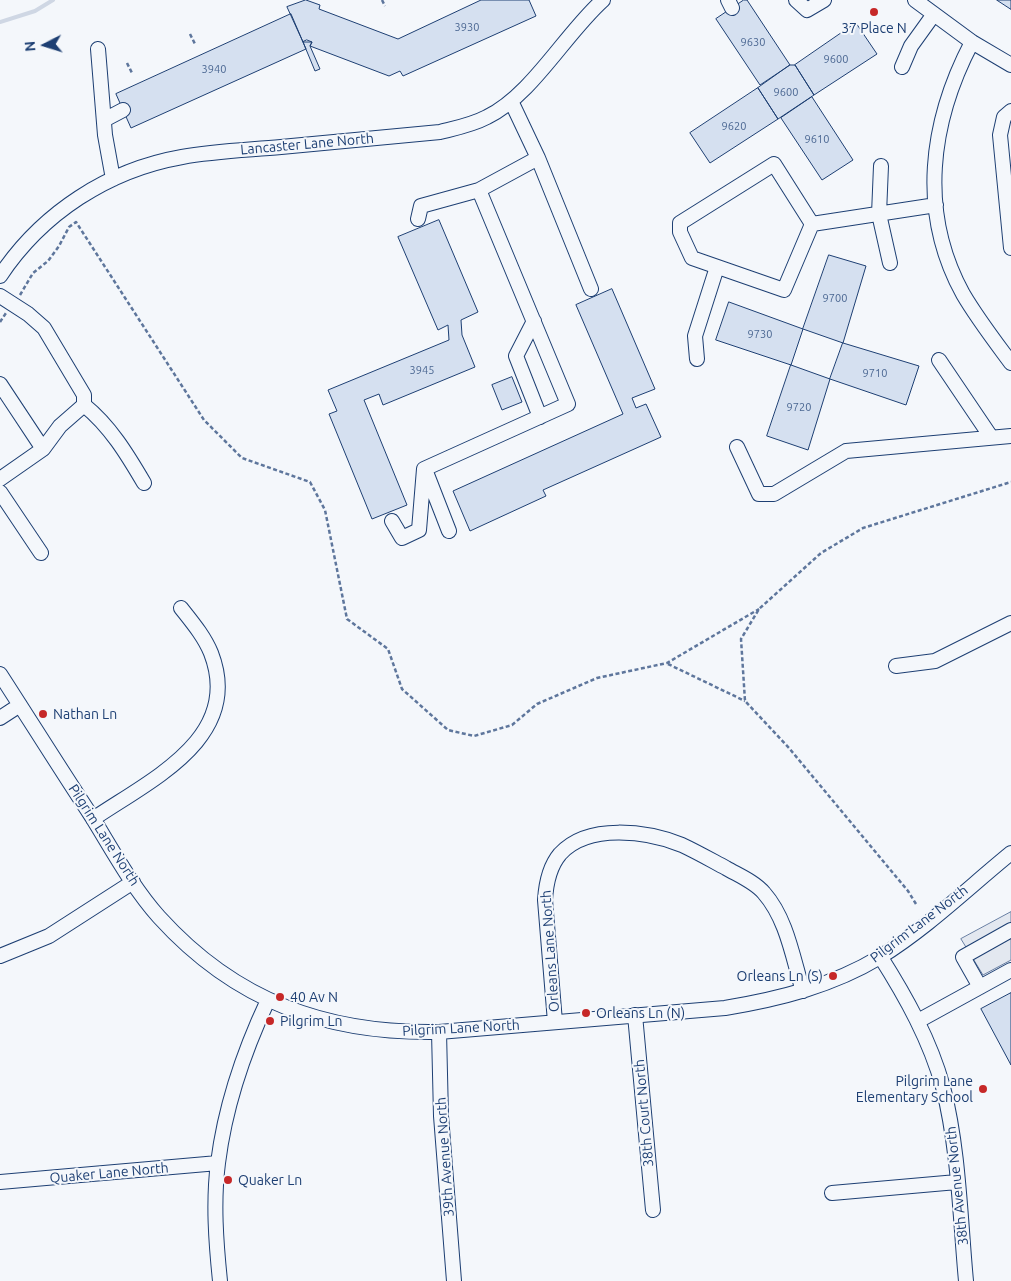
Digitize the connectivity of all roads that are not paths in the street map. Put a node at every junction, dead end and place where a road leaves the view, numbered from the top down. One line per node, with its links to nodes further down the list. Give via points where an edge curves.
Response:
1 (603, 0): 10 (street, Lancaster Lane North)
2 (796, 0): 3 (street, via 807,10)
3 (824, 0)
4 (915, 0): 5 (street)
5 (934, 14): 6 (street); 9 (street, via 911,46)
6 (972, 42): 8 (street); 18 (street, via 950,89 940,122 934,156)
7 (98, 49): 13 (street)
8 (1011, 65)
9 (902, 66)
10 (511, 101): 14 (street); 16 (street, Lancaster Lane North, via 488,116 440,132 184,156 138,167)
11 (123, 110): 13 (street)
12 (1011, 111): 19 (street, via 1004,117 1000,135)
13 (104, 120): 16 (street)
14 (538, 158): 17 (street); 27 (street)
15 (880, 166): 20 (street)
16 (113, 178): 26 (street, Lancaster Lane North, via 50,218 25,243)
17 (479, 190): 21 (street, via 421,206); 29 (street)
18 (936, 205): 20 (street); 32 (street, via 949,262 962,292)
19 (1009, 205): 23 (street)
20 (879, 214): 22 (street); 24 (street)
21 (418, 219)
22 (812, 224): 25 (street, via 784,290); 25 (street, via 774,164 680,223 680,232 692,258)
23 (1011, 248)
24 (890, 264)
25 (717, 267): 30 (street, via 695,336)
26 (0, 276)
27 (590, 289)
28 (0, 296): 34 (street, via 44,328 84,395)
29 (534, 321): 35 (street, via 516,356); 35 (street, via 568,404)
30 (697, 359)
31 (939, 360): 37 (street)
32 (1011, 362)
33 (0, 384): 39 (street)
34 (84, 405): 39 (street, via 60,426); 42 (street, via 100,418 122,446)
35 (540, 417): 40 (street)
36 (1011, 436): 37 (street)
37 (990, 438): 38 (street, via 846,451 774,494 759,494)
38 (737, 447)
39 (43, 449): 41 (street)
40 (424, 469): 44 (street, via 419,530 402,538); 45 (street)
41 (0, 479)
42 (144, 483)
43 (0, 492): 46 (street)
44 (392, 520)
45 (448, 531)
46 (41, 553)
47 (181, 608): 53 (street, via 211,652 218,693 213,714 192,750)
48 (1011, 623): 49 (street, via 935,661)
49 (896, 666)
50 (0, 674): 51 (street, Pilgrim Lane North)
51 (20, 705): 52 (street); 53 (street, Pilgrim Lane North)
52 (0, 718)
53 (93, 819): 55 (street, Pilgrim Lane North)
54 (1011, 853): 58 (street, Pilgrim Lane North, via 928,922)
55 (133, 882): 57 (street, via 49,936); 62 (street, Pilgrim Lane North, via 158,916 184,942 215,968)
56 (1011, 930): 60 (street, via 963,957)
57 (0, 956)
58 (880, 956): 61 (street, Pilgrim Lane North, via 850,973); 64 (street, 38th Avenue North)
59 (1011, 970): 60 (street)
60 (980, 987): 64 (street)
61 (803, 991): 63 (street, Pilgrim Lane North, via 725,1008); 65 (street, Orleans Lane North, via 782,924 763,891 681,845 656,837 603,834 587,836 560,854 546,883 544,900)
62 (268, 1000): 66 (street, Pilgrim Lane North, via 322,1020 361,1029); 67 (street, via 242,1061)
63 (635, 1015): 65 (street, Pilgrim Lane North); 71 (street, 38th Court North)
64 (918, 1021): 69 (street, 38th Avenue North, via 942,1087 951,1126)
65 (555, 1022): 66 (street, Pilgrim Lane North)
66 (439, 1032): 73 (street, 39th Avenue North, via 441,1116)
67 (218, 1163): 68 (street, Quaker Lane North); 72 (street, via 216,1204)
68 (0, 1182)
69 (957, 1182): 70 (street); 74 (street, 38th Avenue North)
70 (832, 1193)
71 (653, 1210)
72 (220, 1281)
73 (454, 1281)
74 (966, 1281)

